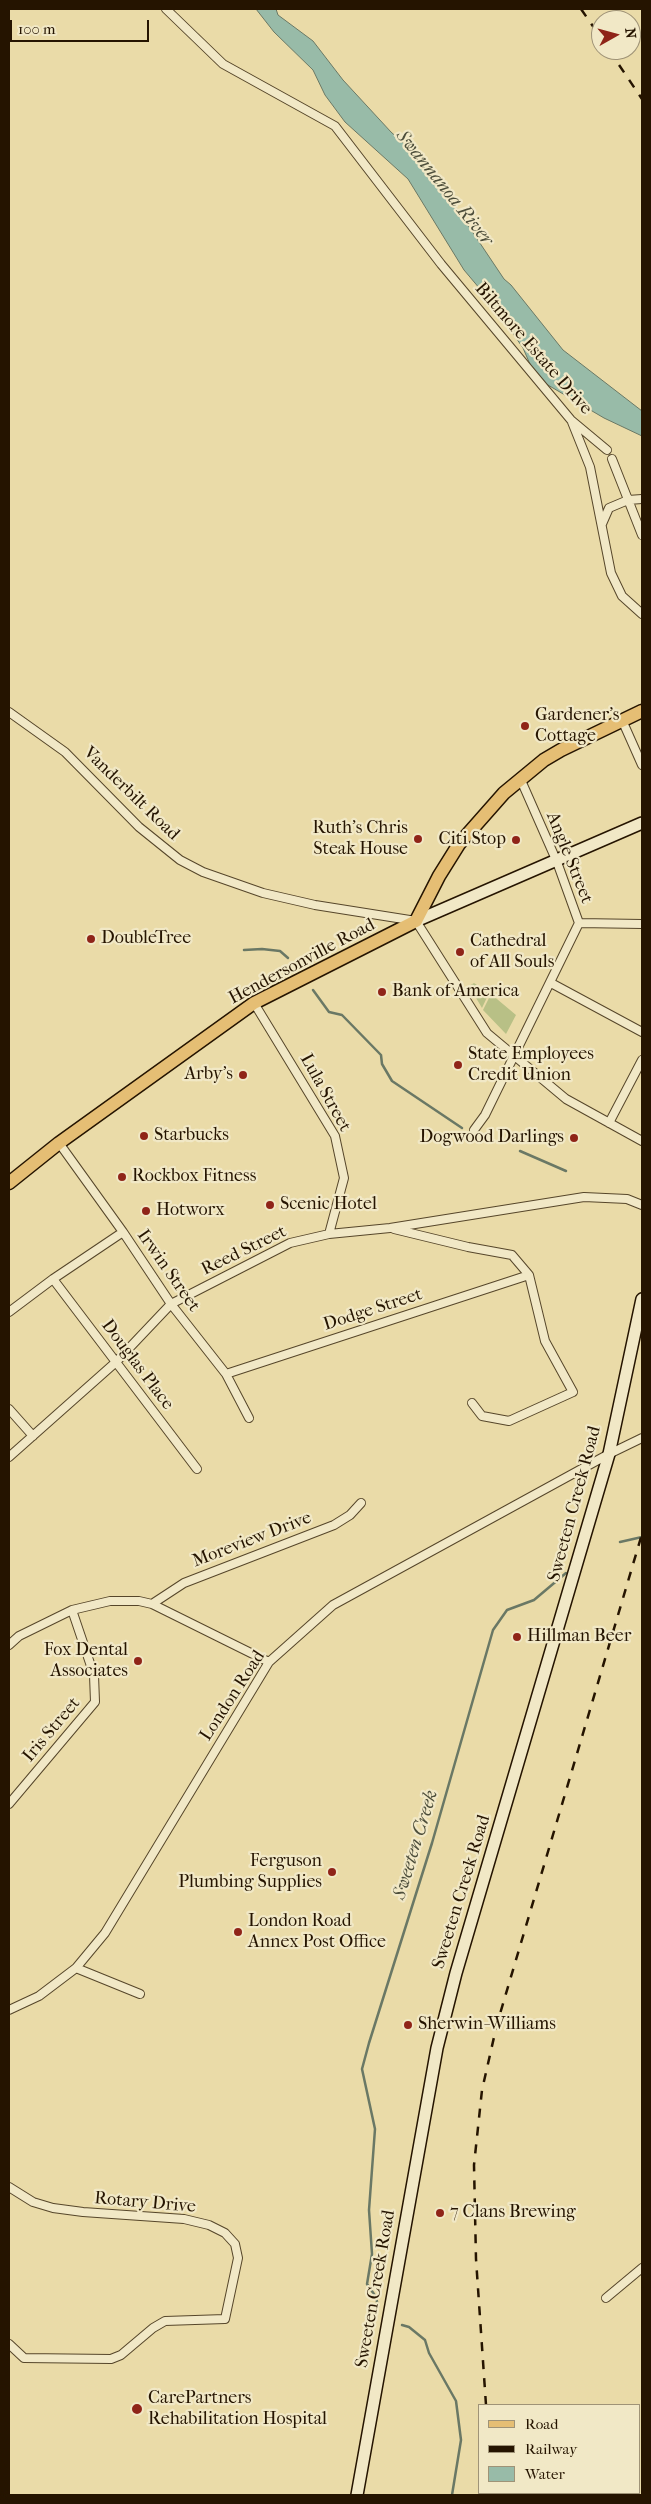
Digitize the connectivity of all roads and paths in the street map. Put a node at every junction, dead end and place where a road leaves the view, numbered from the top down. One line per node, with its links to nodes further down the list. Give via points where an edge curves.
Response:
1 (166, 9): 2 (street, Biltmore Estate Drive, via 223,64 335,126 440,264)
2 (571, 420): 3 (street, Biltmore Estate Drive); 7 (street, via 590,466)
3 (608, 450)
4 (612, 459): 5 (street)
5 (628, 500): 6 (street); 7 (street, via 610,508); 8 (street)
6 (642, 500)
7 (602, 524): 9 (street, via 611,572 622,596)
8 (642, 535)
9 (642, 614)
10 (642, 711): 12 (main road)
11 (9, 712): 17 (street, Vanderbilt Road, via 65,752 139,827 180,860 203,872 263,893 315,905)
12 (622, 720): 13 (street); 14 (main road, via 561,750)
13 (642, 765)
14 (520, 778): 16 (street, Angle Street); 17 (main road, via 459,844)
15 (642, 823): 16 (main road, Hendersonville Road)
16 (557, 862): 17 (main road, Hendersonville Road); 18 (street, Angle Street)
17 (416, 921): 21 (main road, Hendersonville Road); 23 (street, via 487,1033)
18 (579, 923): 19 (street); 20 (street, Angle Street)
19 (642, 924)
20 (551, 983): 22 (street); 23 (street, Angle Street)
21 (254, 1004): 28 (main road, Hendersonville Road); 33 (street, Lula Street, via 335,1136 344,1178)
22 (642, 1032)
23 (513, 1056): 25 (street, via 566,1099); 26 (street, Angle Street, via 485,1115)
24 (642, 1060): 25 (street)
25 (610, 1123): 27 (street)
26 (474, 1130)
27 (642, 1141)
28 (59, 1143): 29 (main road, Hendersonville Road); 32 (street, Irwin Street)
29 (9, 1183)
30 (642, 1205): 31 (street, Reed Street, via 627,1199 584,1196)
31 (390, 1228): 33 (street, Reed Street); 34 (street, via 512,1255)
32 (123, 1232): 35 (street); 36 (street, Irwin Street)
33 (329, 1234): 36 (street, Reed Street, via 290,1243)
34 (529, 1275): 40 (street, Dodge Street); 41 (street, via 545,1341 573,1392 509,1420 482,1416)
35 (53, 1279): 38 (street); 39 (street, Douglas Place)
36 (171, 1304): 39 (street, Reed Street); 40 (street, Irwin Street)
37 (641, 1307): 46 (main road, Sweeten Creek Road)
38 (9, 1312)
39 (116, 1362): 44 (street, Reed Street); 48 (street, Douglas Place)
40 (226, 1374): 43 (street, Irwin Street)
41 (472, 1403)
42 (9, 1409): 44 (street)
43 (249, 1418)
44 (33, 1436): 47 (street, Reed Street)
45 (642, 1438): 46 (street, London Road)
46 (609, 1454): 53 (street, London Road, via 333,1605); 62 (main road, Sweeten Creek Road, via 456,1973 437,2048)
47 (9, 1457)
48 (197, 1469)
49 (362, 1503): 50 (street, Moreview Drive, via 334,1525 184,1583)
50 (152, 1604): 51 (street, via 110,1601); 53 (street)
51 (72, 1610): 52 (street, via 19,1636); 54 (street, Iris Street, via 94,1675 95,1702)
52 (9, 1645)
53 (269, 1662): 55 (street, London Road, via 105,1933)
54 (9, 1804)
55 (76, 1968): 56 (street); 57 (street, London Road, via 39,1996)
56 (140, 1994)
57 (9, 2010)
58 (9, 2187): 61 (street, Rotary Drive, via 33,2202 54,2208 184,2219 209,2225 225,2233 235,2244 238,2258 225,2319 165,2321 111,2359 24,2358)
59 (642, 2268): 60 (street)
60 (606, 2298)
61 (9, 2344)
62 (357, 2495)

